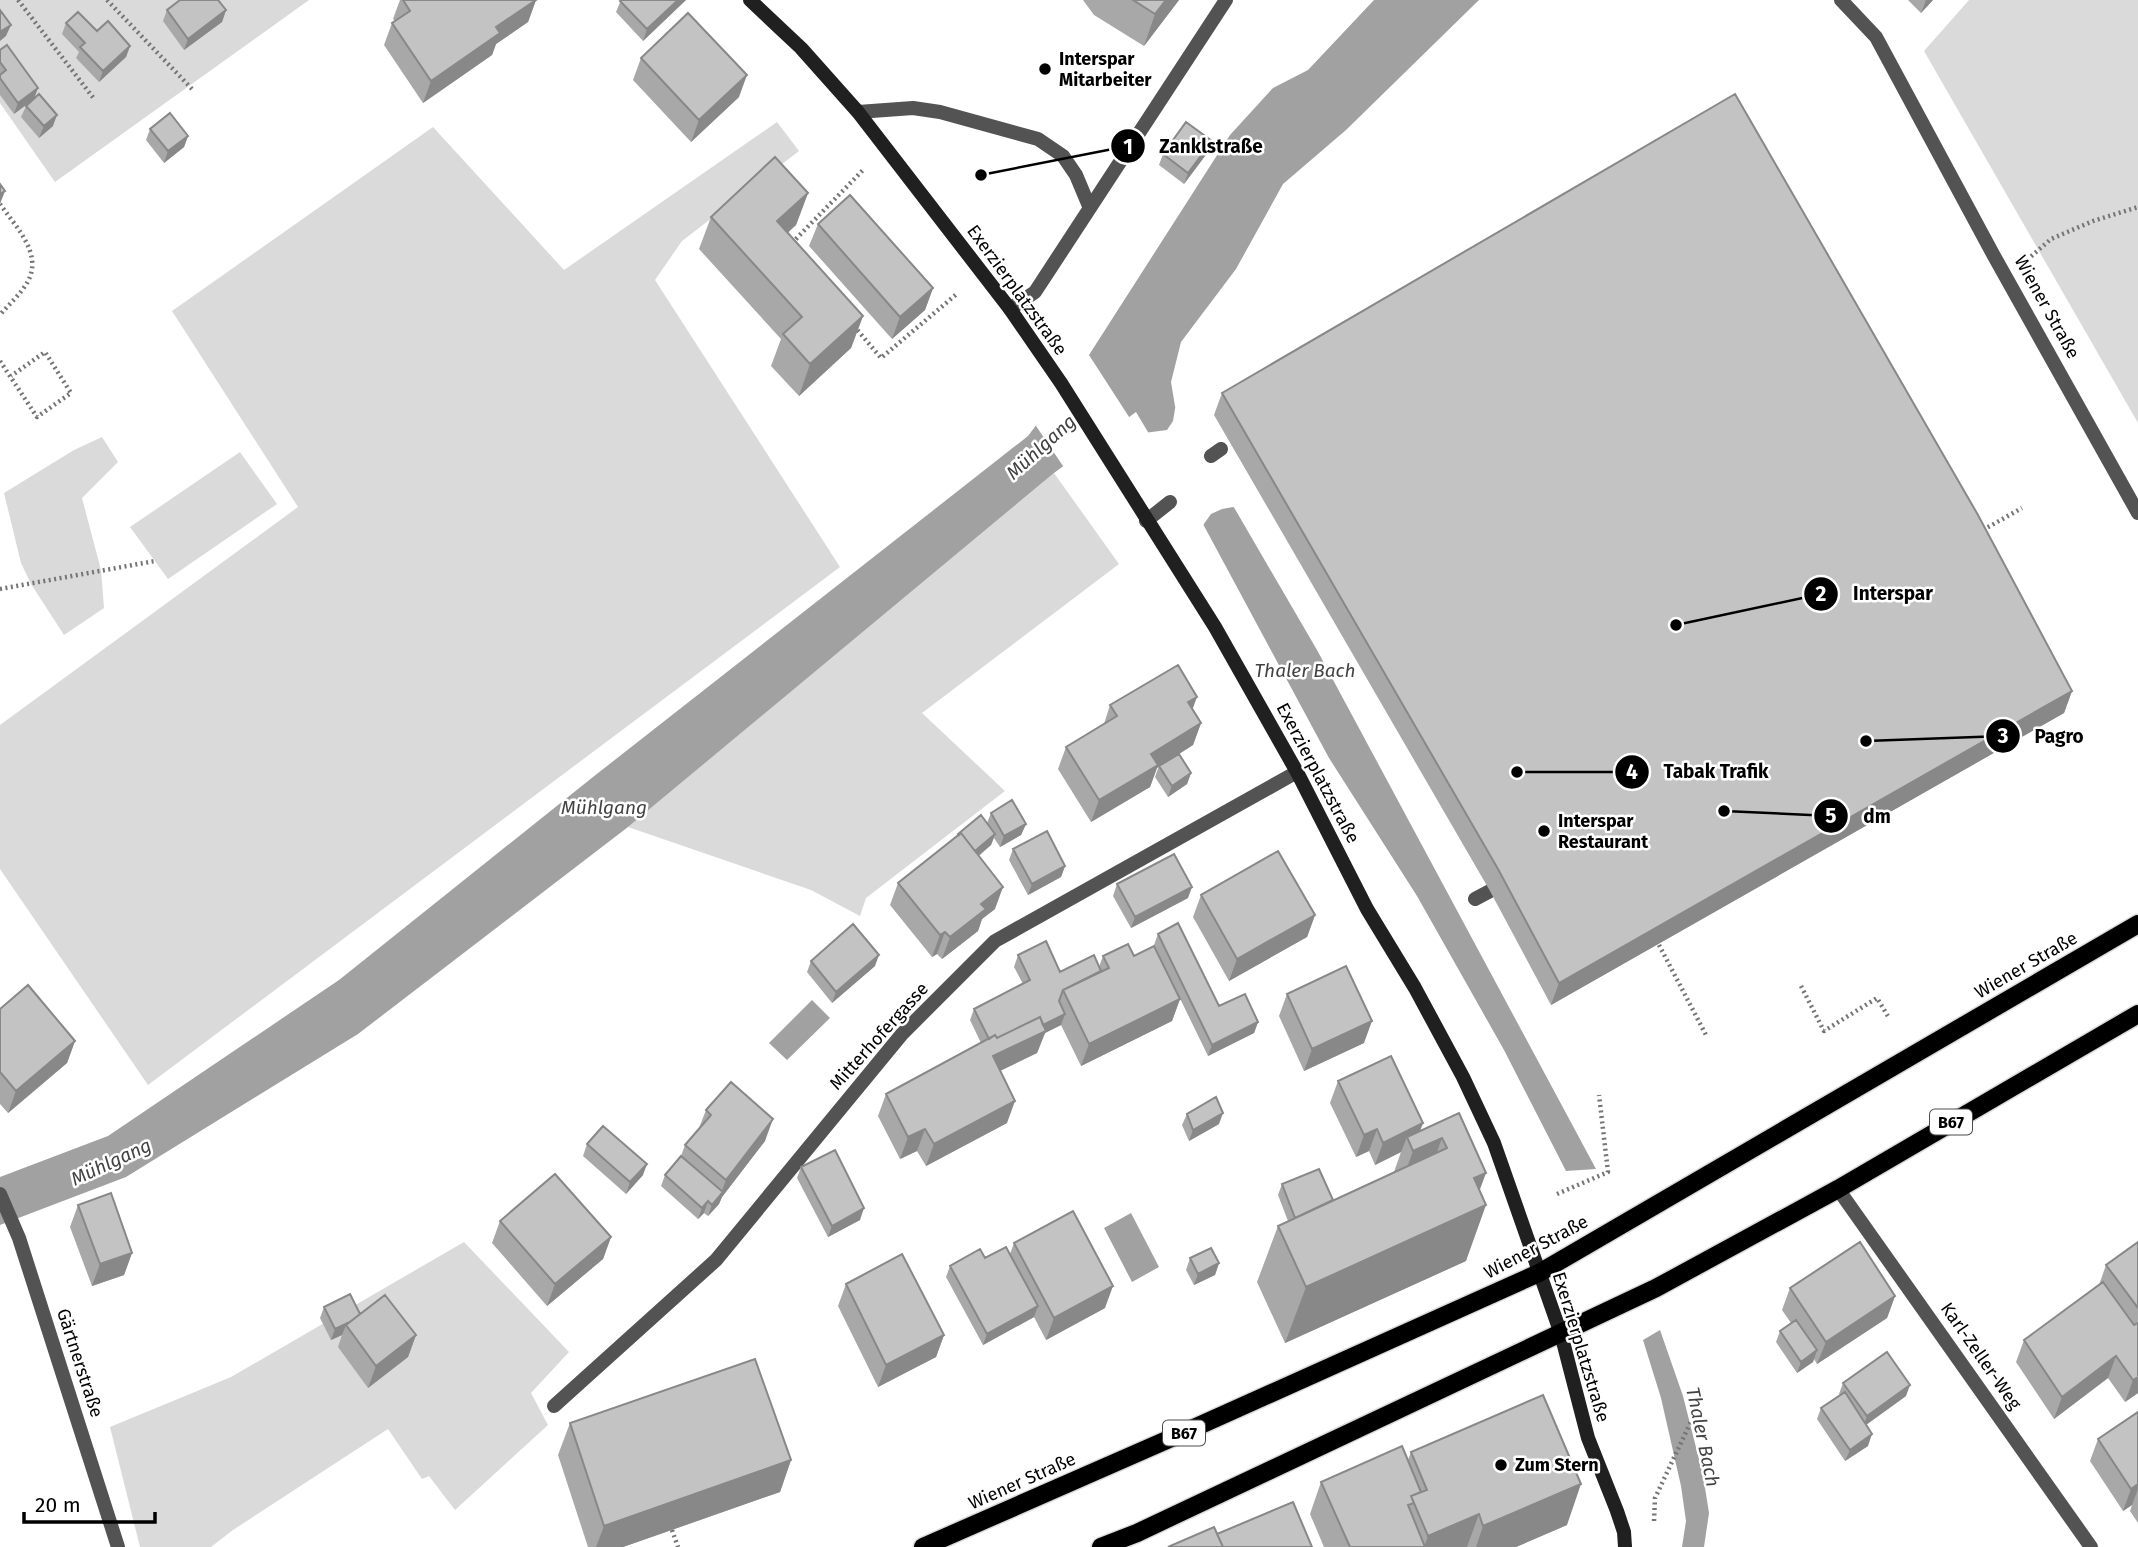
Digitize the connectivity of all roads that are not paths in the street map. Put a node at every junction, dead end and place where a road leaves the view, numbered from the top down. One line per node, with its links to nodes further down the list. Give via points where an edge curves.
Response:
1 (750, 0): 4 (street, Exerzierplatzstraße)
2 (1226, 0): 5 (street)
3 (1841, 0): 8 (street, Wiener Straße, via 1876,37)
4 (858, 112): 5 (street, via 913,107 1038,139 1063,156); 6 (street, Exerzierplatzstraße)
5 (1089, 206): 6 (street, via 1035,292)
6 (1010, 309): 9 (street, Exerzierplatzstraße)
7 (1170, 502): 9 (street)
8 (2138, 513)
9 (1146, 521): 10 (street, Exerzierplatzstraße, via 1215,627)
10 (1297, 772): 17 (street, Exerzierplatzstraße, via 1367,909 1463,1077 1494,1143); 19 (street, Mitterhofergasse, via 995,941 902,1034 716,1260)
11 (1490, 891): 12 (street)
12 (1475, 899)
13 (2138, 924): 17 (main road, Wiener Straße / B67)
14 (2138, 1014): 15 (main road, B67)
15 (1838, 1189): 18 (main road, B67); 24 (street, Karl-Zeller-Weg)
16 (0, 1194): 20 (street, Gärtnerstraße, via 19,1238)
17 (1539, 1273): 18 (street, Exerzierplatzstraße); 21 (main road, Wiener Straße / B67)
18 (1561, 1334): 22 (main road, B67); 23 (street, Exerzierplatzstraße, via 1588,1438 1617,1511)
19 (554, 1406)
20 (118, 1547)
21 (923, 1547)
22 (1101, 1547)
23 (1625, 1547)
24 (2091, 1547)

